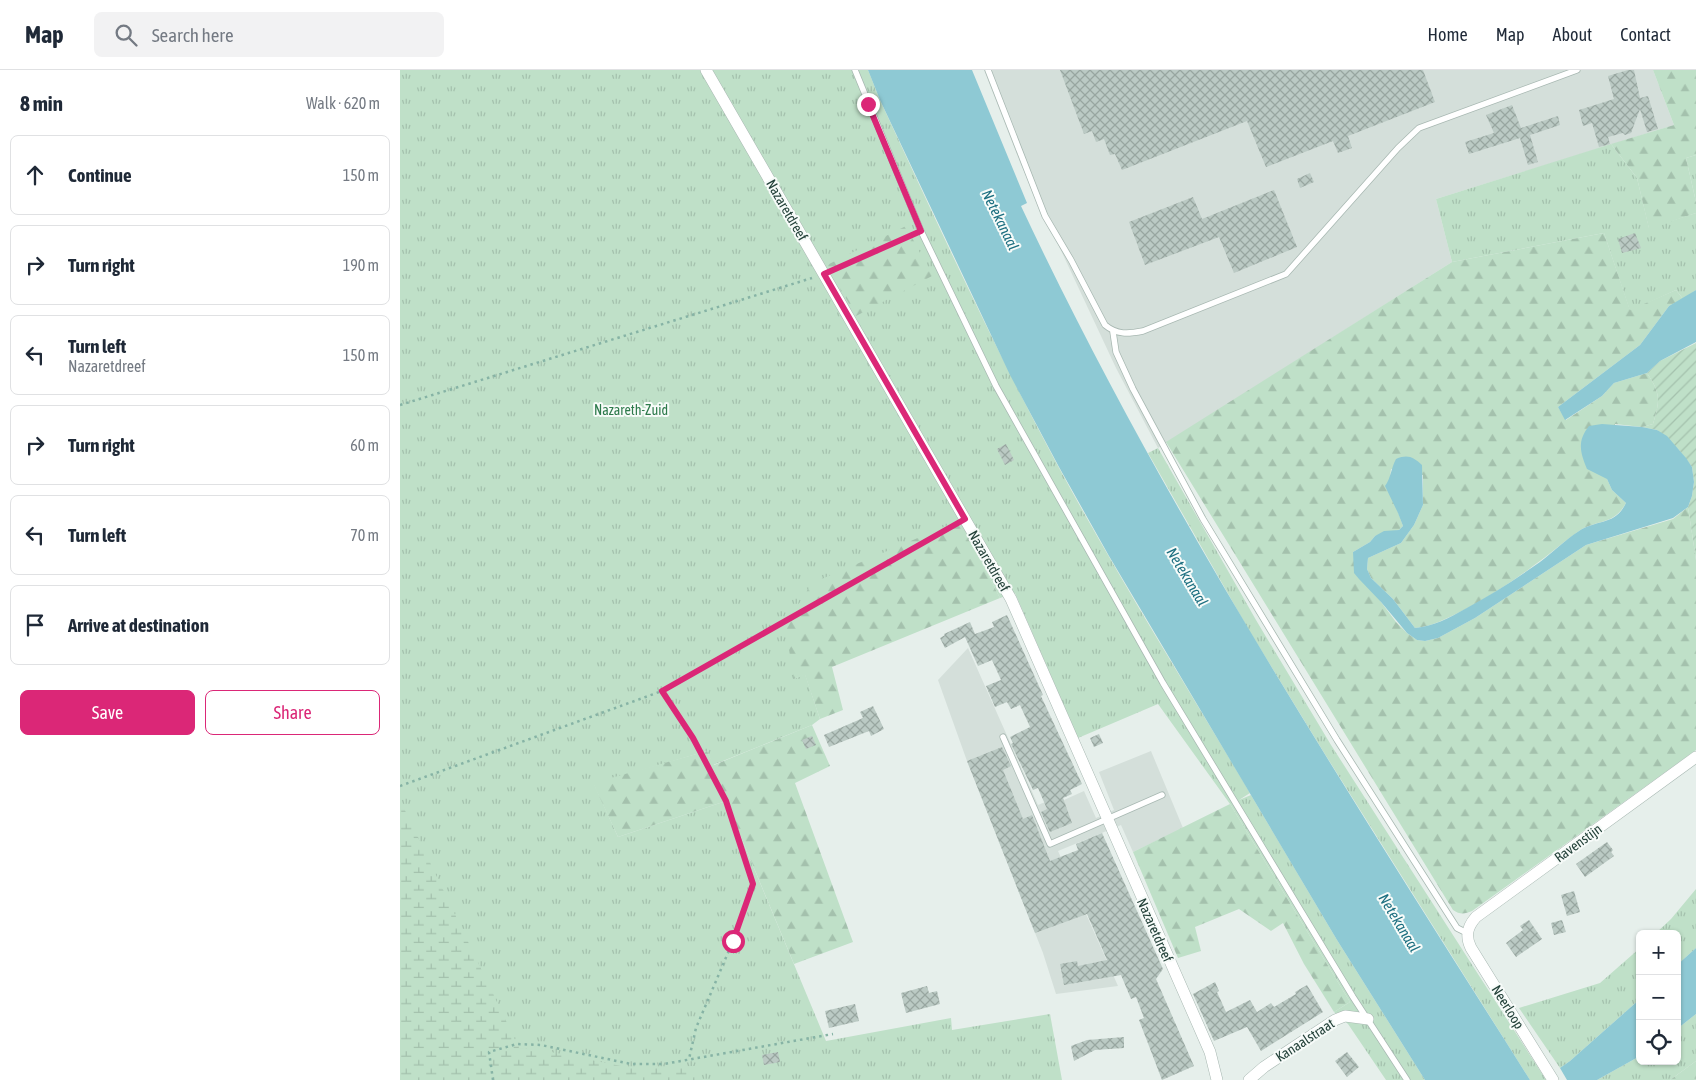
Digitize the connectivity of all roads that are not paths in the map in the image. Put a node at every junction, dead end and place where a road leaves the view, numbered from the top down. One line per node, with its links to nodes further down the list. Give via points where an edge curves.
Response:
1 (706, 70): 9 (street, Nazaretdreef, via 1011,599)
2 (855, 70): 11 (lane, via 921,231 996,386 1163,683)
3 (988, 70): 5 (lane, via 1046,216 1104,325)
4 (1577, 70): 5 (lane, via 1419,128 1286,274 1143,331)
5 (1113, 332): 10 (lane, via 1116,352 1133,389 1203,519 1337,740 1457,928)
6 (1003, 737): 9 (lane, via 1050,844)
7 (1696, 757): 10 (street, Ravenstijn, via 1476,917)
8 (1162, 795): 9 (lane)
9 (1106, 819): 12 (street, Nazaretdreef, via 1210,1052)
10 (1467, 933): 15 (street, Neerloop, via 1471,948)
11 (1368, 1019): 13 (street, Kanaalstraat, via 1345,1016 1335,1020); 14 (lane)
12 (1217, 1080)
13 (1249, 1080)
14 (1407, 1080)
15 (1554, 1080)

